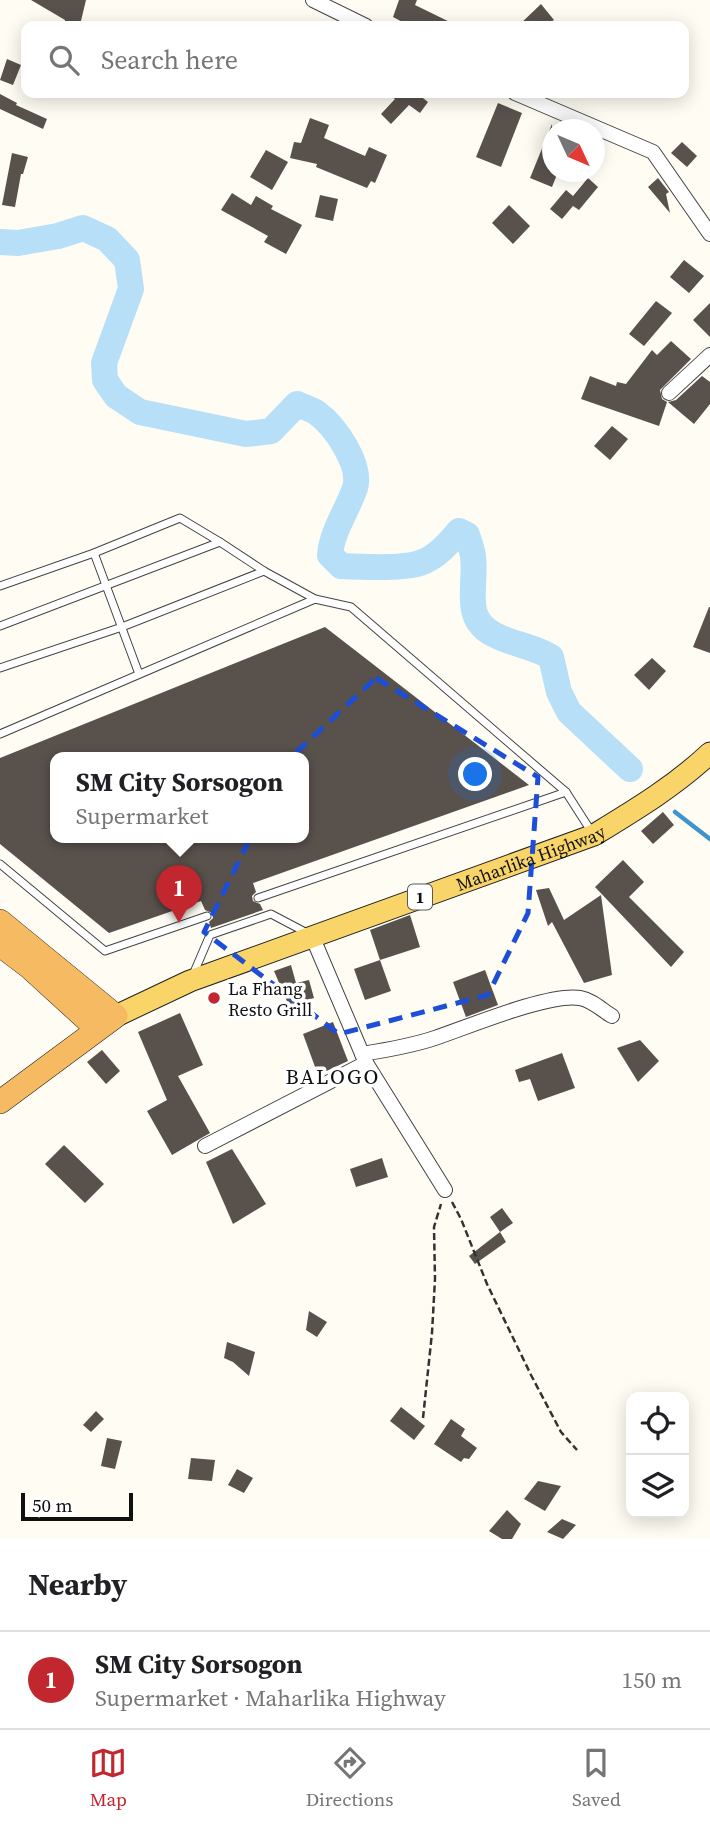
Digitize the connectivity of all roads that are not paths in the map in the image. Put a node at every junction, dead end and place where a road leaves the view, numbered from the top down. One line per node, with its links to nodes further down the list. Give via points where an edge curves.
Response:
1 (313, 0): 2 (street)
2 (356, 21)
3 (527, 98): 4 (street, via 653,152)
4 (710, 234)
5 (710, 355): 6 (street)
6 (669, 393)
7 (220, 542): 8 (lane, via 180,518); 9 (lane); 11 (lane)
8 (94, 553): 10 (lane); 11 (lane)
9 (264, 571): 12 (lane); 14 (lane)
10 (0, 586)
11 (106, 587): 13 (lane); 14 (lane)
12 (315, 598): 16 (lane); 19 (lane, via 351,607)
13 (0, 626)
14 (122, 627): 15 (lane); 16 (lane)
15 (0, 668)
16 (139, 674): 17 (lane)
17 (0, 734)
18 (710, 753): 20 (main road, Maharlika Highway / 1, via 687,775)
19 (566, 792): 20 (lane); 22 (lane)
20 (594, 835): 25 (main road, Maharlika Highway / 1)
21 (0, 864): 23 (lane, via 106,951)
22 (258, 898)
23 (207, 916)
24 (0, 921): 28 (highway)
25 (312, 936): 27 (main road, Maharlika Highway / 1); 27 (lane, via 271,914 210,935); 31 (street)
26 (0, 945): 30 (highway)
27 (190, 981): 28 (main road, Maharlika Highway / 1)
28 (116, 1016): 30 (highway, Maharlika Highway / 1)
29 (612, 1016): 31 (street, via 580,998 546,1002)
30 (97, 1029): 32 (highway, Maharlika Highway / 1)
31 (364, 1059): 33 (street); 34 (street)
32 (0, 1102)
33 (205, 1146)
34 (445, 1190)

